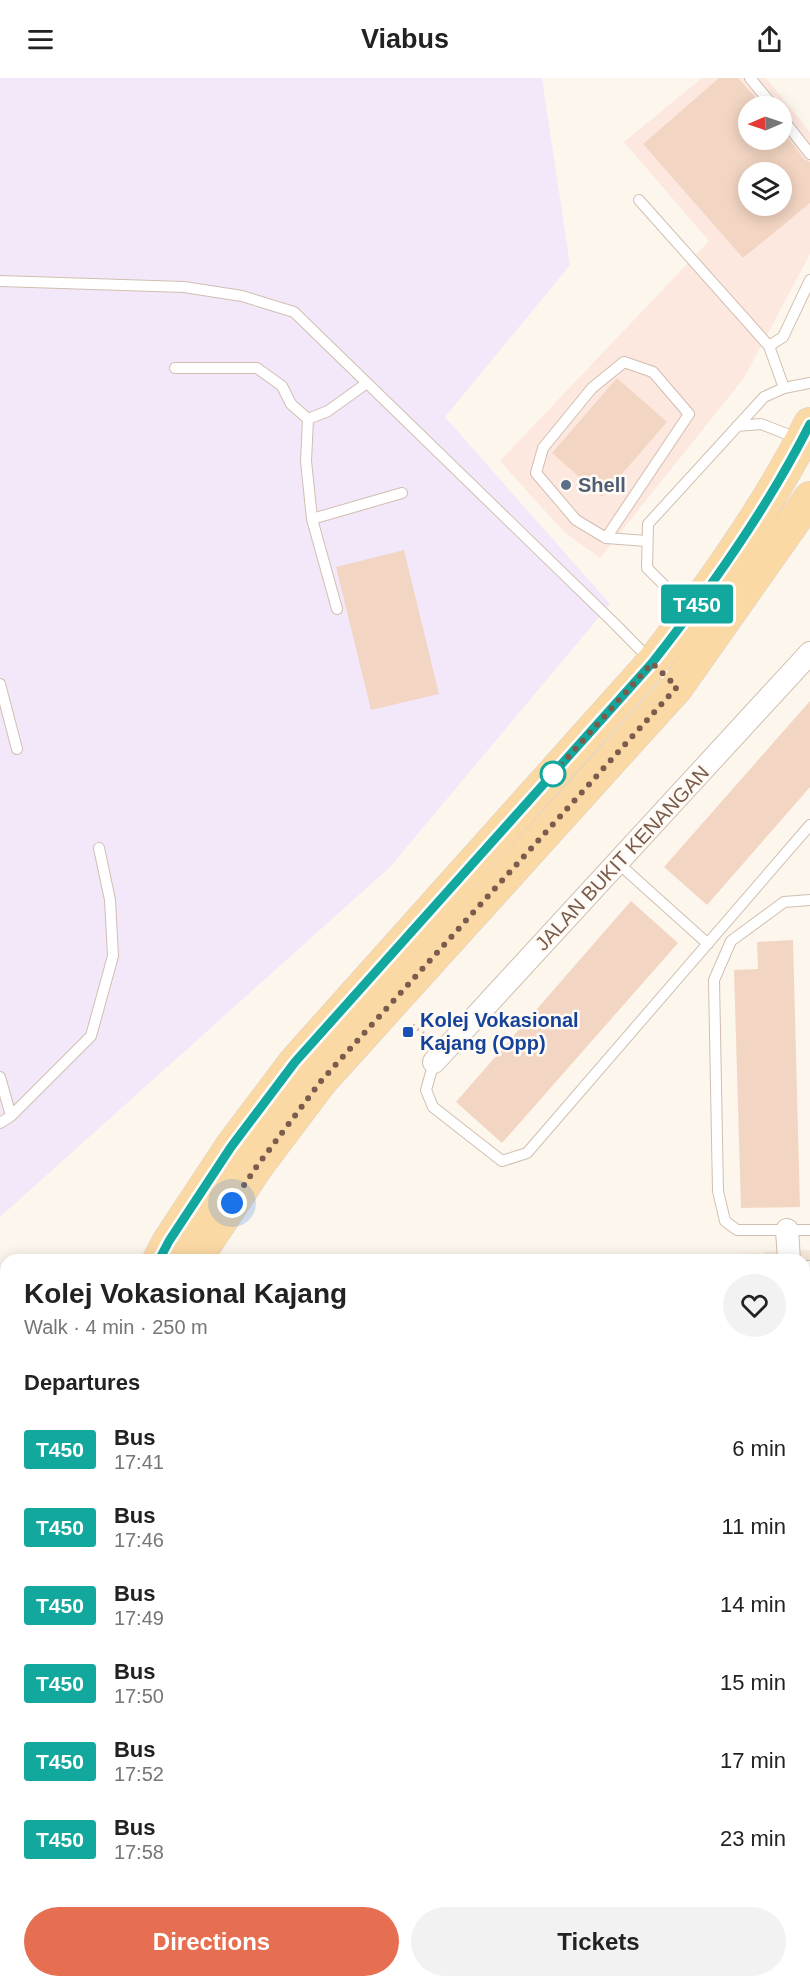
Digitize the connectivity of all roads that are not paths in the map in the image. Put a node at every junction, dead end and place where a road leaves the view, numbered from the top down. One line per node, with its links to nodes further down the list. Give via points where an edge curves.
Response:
1 (750, 78): 2 (lane)
2 (765, 96)
3 (792, 131): 4 (lane)
4 (810, 154)
5 (639, 200): 8 (lane)
6 (810, 280): 8 (lane, via 783,337)
7 (0, 281): 10 (lane, via 184,287 242,296 294,312)
8 (769, 346): 12 (lane)
9 (175, 368): 13 (lane, via 256,368 282,386 291,404)
10 (367, 383): 13 (lane, via 328,411); 24 (lane)
11 (810, 383): 12 (lane)
12 (784, 388): 14 (lane, via 764,397)
13 (308, 419): 18 (lane, via 306,461)
14 (737, 426): 15 (lane, via 762,424); 20 (lane, via 648,524)
15 (806, 432): 22 (main road, via 747,533)
16 (402, 493): 18 (lane)
17 (810, 498): 26 (main road)
18 (312, 519): 21 (lane)
19 (606, 538): 19 (lane, via 576,520 536,473 543,448 592,388 624,362 653,372 688,414); 20 (lane)
20 (647, 542): 22 (lane, via 647,568)
21 (337, 609)
22 (692, 613): 24 (main road)
23 (810, 653): 30 (street, JALAN BUKIT KENANGAN)
24 (652, 663): 26 (lane); 39 (main road, via 295,1062 231,1147)
25 (0, 684): 27 (lane)
26 (677, 687): 40 (main road, via 321,1081 257,1166)
27 (17, 749)
28 (810, 825): 32 (lane)
29 (99, 848): 35 (lane, via 110,900 113,956 91,1036)
30 (618, 863): 32 (lane); 33 (street, JALAN BUKIT KENANGAN)
31 (810, 900): 37 (lane, via 784,902 731,941 714,980 718,1191 724,1221 737,1230)
32 (708, 944): 33 (lane, via 527,1153 502,1161 433,1107 426,1090)
33 (434, 1062)
34 (0, 1077): 35 (lane)
35 (11, 1116): 36 (lane)
36 (0, 1123)
37 (787, 1230): 38 (lane); 41 (street)
38 (810, 1230)
39 (162, 1254)
40 (199, 1254)
41 (789, 1254)

